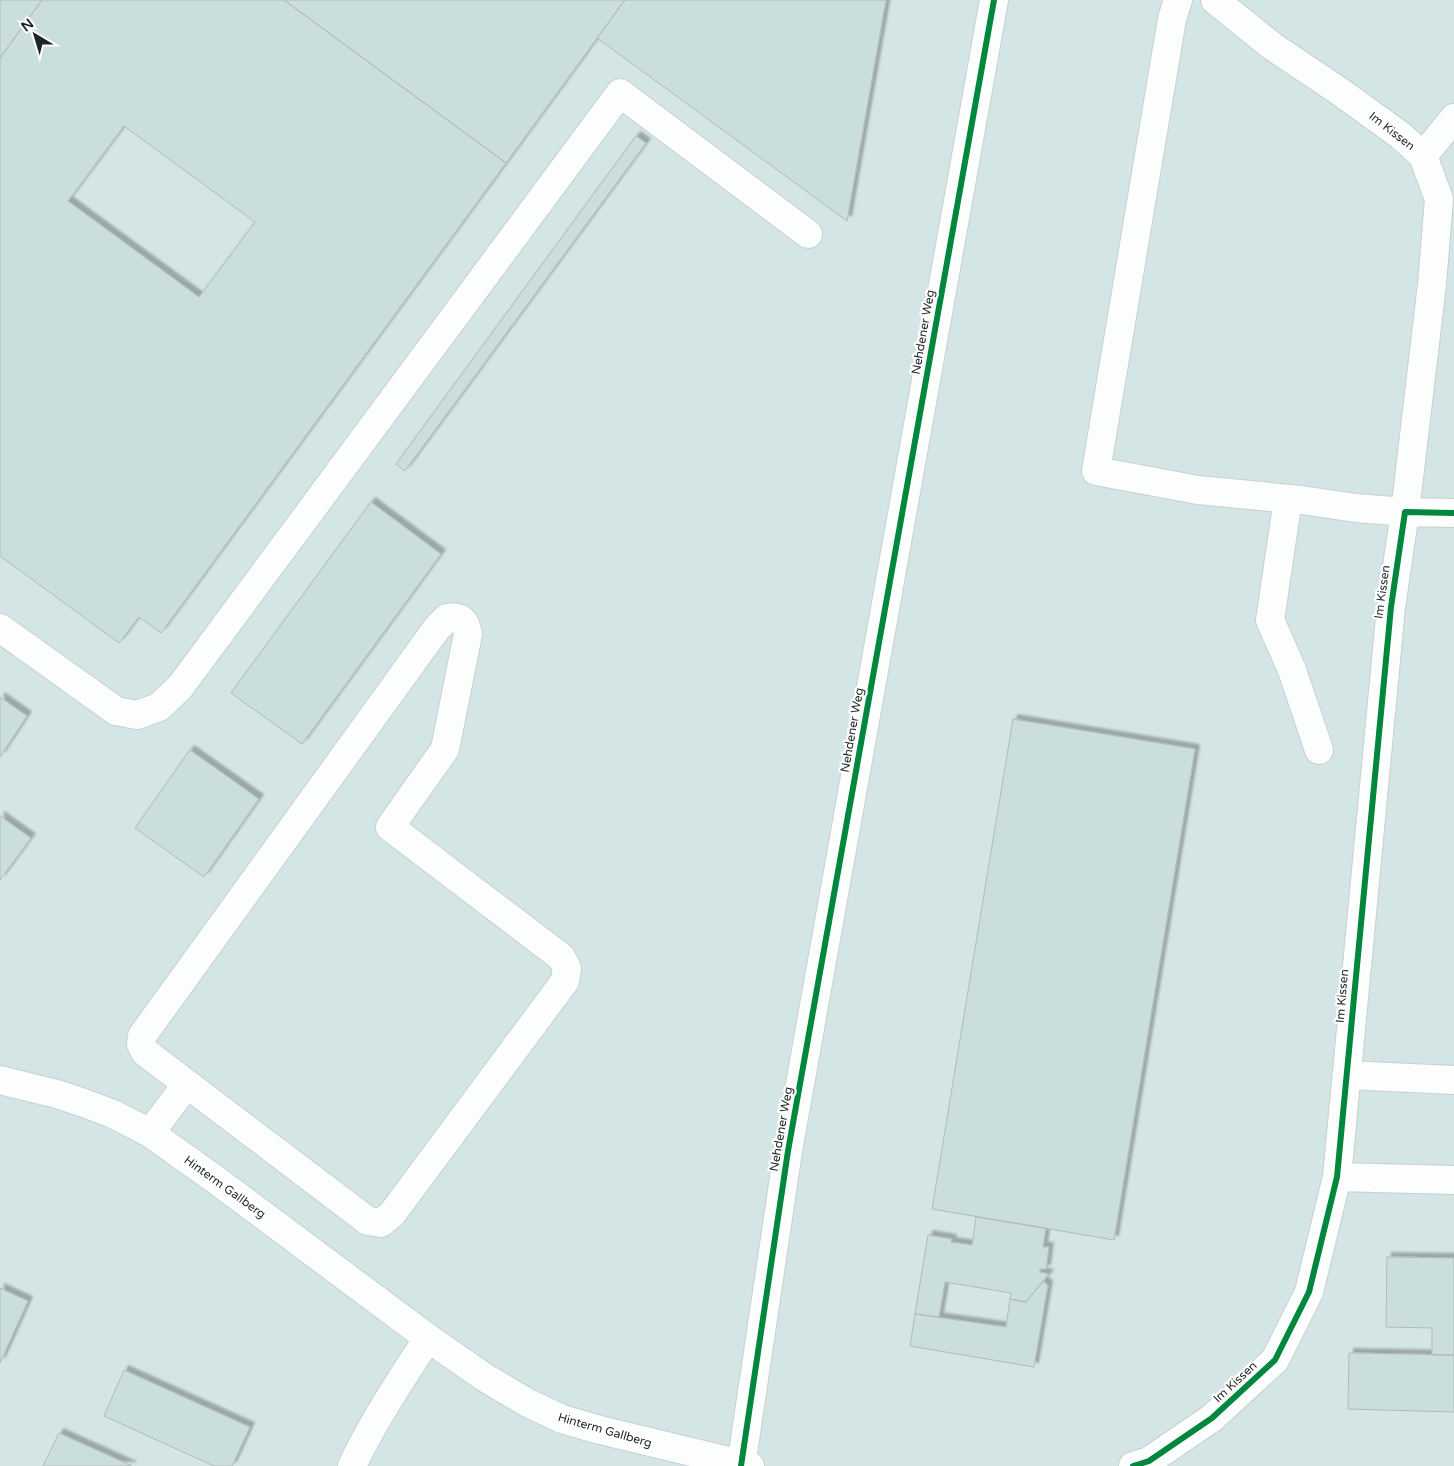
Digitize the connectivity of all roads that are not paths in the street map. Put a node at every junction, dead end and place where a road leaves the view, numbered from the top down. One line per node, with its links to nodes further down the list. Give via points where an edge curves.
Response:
1 (994, 0): 21 (street, Nehdener Weg, via 788,1150)
2 (1178, 0): 7 (street, via 1172,19 1096,471 1198,490)
3 (1216, 0): 5 (street, Im Kissen, via 1272,46 1339,90)
4 (1454, 118): 5 (street)
5 (1423, 156): 8 (street, Im Kissen, via 1439,199)
6 (808, 234): 10 (street, via 620,93 180,687 159,707 137,715 116,711)
7 (1288, 499): 8 (street); 11 (street, via 1270,620 1292,670)
8 (1405, 512): 9 (street); 12 (street, Im Kissen, via 1390,607)
9 (1454, 513)
10 (0, 628)
11 (1319, 750)
12 (1347, 1075): 14 (street); 17 (street, Im Kissen)
13 (0, 1080): 16 (street, Hinterm Gallberg, via 84,1103)
14 (1454, 1080)
15 (187, 1084): 15 (street, via 146,1052 141,1044 142,1036 437,628 447,618 457,617 465,623 468,634 445,749 390,827 561,957 567,968 565,981 392,1214 381,1223 368,1221); 16 (street)
16 (150, 1134): 19 (street, Hinterm Gallberg)
17 (1337, 1177): 18 (street); 20 (street, Im Kissen, via 1309,1292 1275,1360 1212,1418)
18 (1454, 1180)
19 (428, 1338): 21 (street, Hinterm Gallberg, via 484,1377 562,1419); 22 (street, via 388,1399)
20 (1145, 1464)
21 (744, 1465)
22 (352, 1466)

